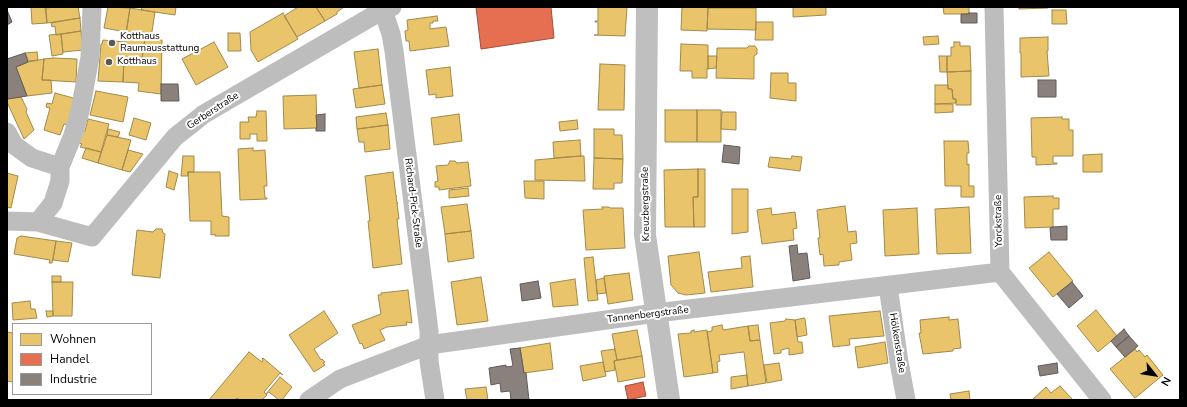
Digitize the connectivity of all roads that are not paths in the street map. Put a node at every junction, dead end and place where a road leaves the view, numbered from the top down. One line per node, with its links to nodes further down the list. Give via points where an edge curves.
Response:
1 (92, 7): 6 (street, via 90,57 84,93 73,135)
2 (647, 7): 11 (main road, Kreuzbergstraße, via 645,235)
3 (994, 7): 9 (street, Yorckstraße)
4 (386, 8): 8 (street, Gerberstraße, via 204,114 175,137 92,237); 12 (street, Richard-Pick-Straße, via 392,34)
5 (7, 132): 6 (street, via 14,146 32,158)
6 (60, 167): 8 (street, via 60,181 53,203)
7 (7, 221): 8 (street)
8 (38, 222)
9 (1000, 272): 10 (street, Tannenbergstraße); 17 (street)
10 (888, 286): 11 (street, Tannenbergstraße); 16 (street, Hölkenstraße)
11 (656, 313): 12 (street, Tannenbergstraße); 15 (main road, Kreuzbergstraße)
12 (429, 345): 13 (street, Tannenbergstraße, via 340,379); 14 (street, Richard-Pick-Straße)
13 (309, 400)
14 (435, 400)
15 (669, 400)
16 (906, 400)
17 (1102, 400)

